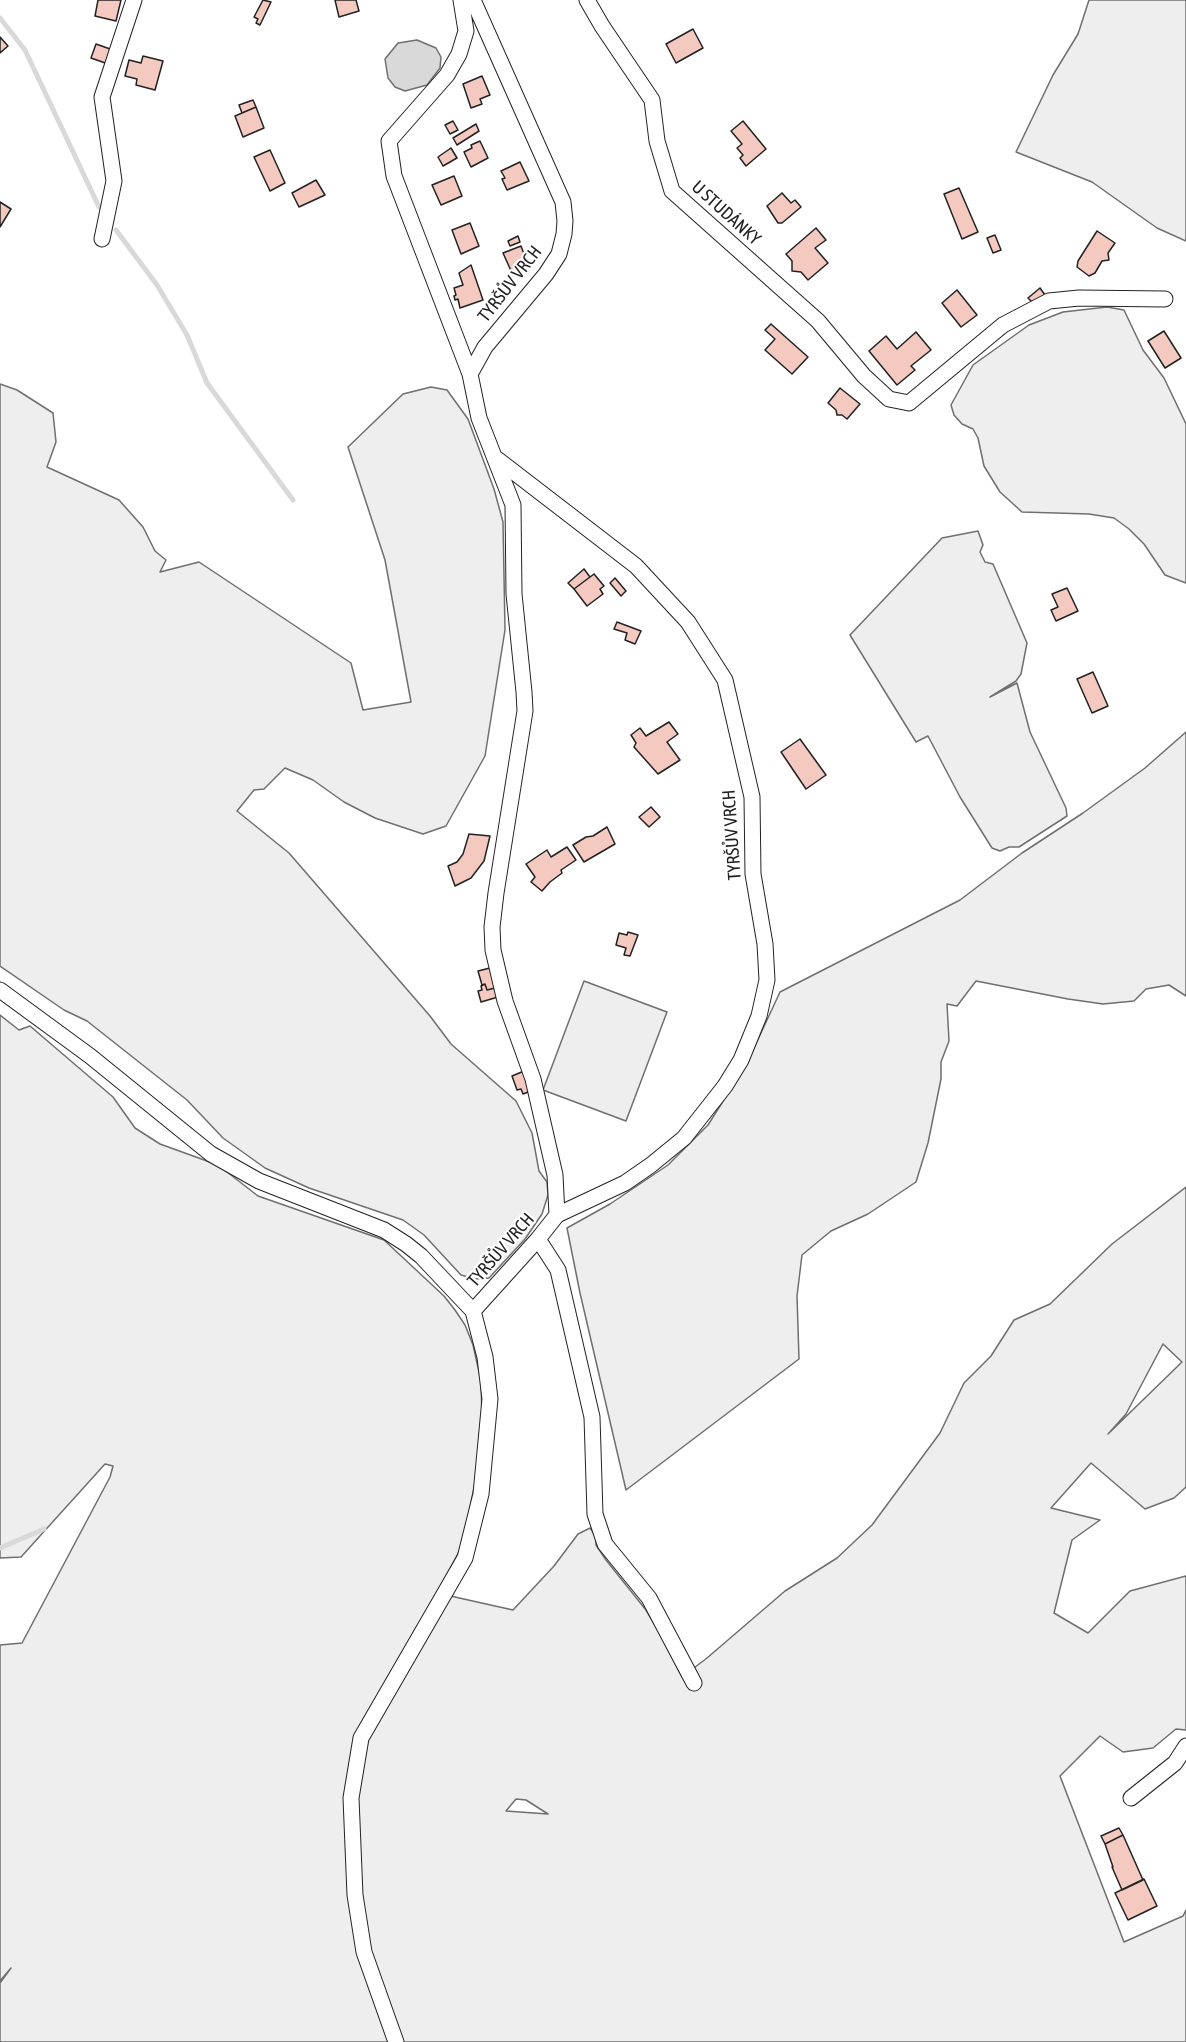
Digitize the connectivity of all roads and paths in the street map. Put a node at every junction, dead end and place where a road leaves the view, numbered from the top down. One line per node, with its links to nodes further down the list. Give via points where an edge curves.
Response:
1 (134, 0): 5 (street, via 102,97 114,181)
2 (461, 0): 7 (street, via 466,31 459,54 447,75 389,141 394,176)
3 (472, 0): 7 (street, TYRŠŮV VRCH, via 563,202 565,221 559,254 485,347)
4 (587, 0): 6 (street, U STUDÁNKY, via 652,100 657,141 672,191 818,321 864,376 889,399 909,403 1003,326 1049,301)
5 (102, 239)
6 (1165, 299)
7 (470, 374): 8 (street, TYRŠŮV VRCH, via 479,418)
8 (496, 458): 10 (street, TYRŠŮV VRCH, via 513,505 514,594 525,711 496,894 493,950 505,1001 533,1079 555,1175); 10 (street, TYRŠŮV VRCH, via 636,566 688,622 725,680 752,796 753,874 767,959 763,1002 741,1060 684,1138 625,1183)
9 (0, 990): 12 (street, via 90,1056 211,1154 259,1181 384,1230 406,1244)
10 (557, 1215): 11 (street, TYRŠŮV VRCH)
11 (538, 1239): 12 (street, TYRŠŮV VRCH); 13 (street, via 558,1270 592,1417 595,1514 604,1544 649,1598)
12 (473, 1311): 16 (street, via 485,1357 490,1399 481,1494 465,1558 362,1738 351,1798 355,1895 363,1952)
13 (694, 1683)
14 (1186, 1746): 15 (street, via 1175,1763)
15 (1131, 1798)
16 (396, 2042)

